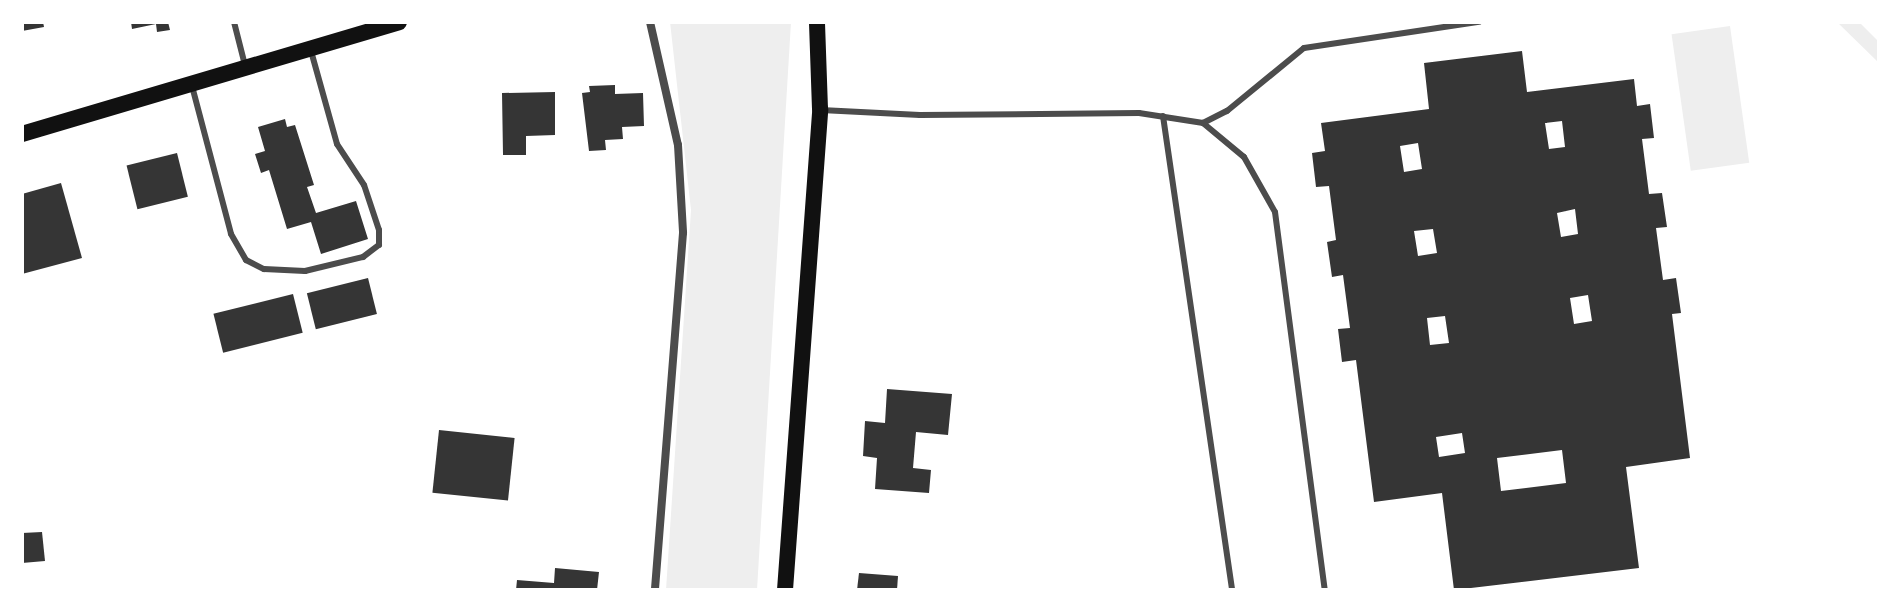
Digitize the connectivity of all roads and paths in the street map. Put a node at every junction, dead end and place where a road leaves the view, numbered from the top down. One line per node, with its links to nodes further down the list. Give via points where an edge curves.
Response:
1 (234, 22): 7 (lane)
2 (399, 22): 6 (main road)
3 (650, 22): 13 (street, via 678,145 683,233)
4 (817, 22): 9 (main road)
5 (1479, 22): 11 (lane, via 1304,48 1227,111)
6 (311, 51): 7 (main road); 8 (lane, via 337,144 364,185 379,230 379,245 363,257 305,271 264,269 246,260 231,234)
7 (246, 68): 8 (main road)
8 (192, 86): 12 (main road)
9 (820, 109): 10 (lane, via 920,115 1074,109); 14 (main road)
10 (1163, 116): 11 (lane); 15 (lane)
11 (1203, 123): 16 (lane, via 1244,157 1275,212)
12 (22, 134)
13 (655, 590)
14 (785, 590)
15 (1232, 590)
16 (1325, 590)

